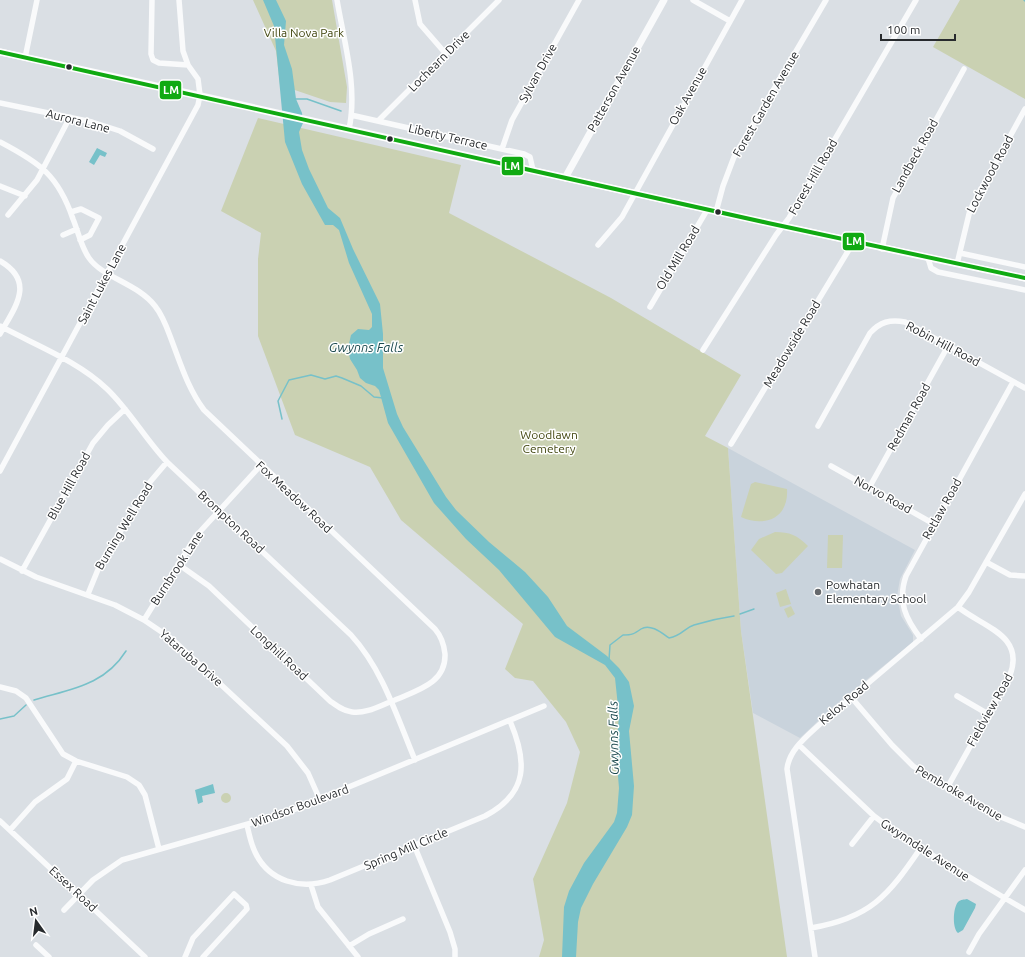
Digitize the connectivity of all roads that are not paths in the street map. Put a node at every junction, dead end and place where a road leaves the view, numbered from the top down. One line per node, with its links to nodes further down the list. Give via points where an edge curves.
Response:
1 (37, 0): 16 (street)
2 (152, 0): 17 (street, via 153,60 159,63)
3 (179, 0): 17 (street, via 183,51)
4 (337, 0): 22 (street, via 352,93)
5 (414, 0): 15 (street, via 418,20 423,29)
6 (499, 0): 15 (street, Lochearn Drive)
7 (579, 0): 28 (street, Sylvan Drive, via 512,120)
8 (664, 0): 31 (main road, Patterson Avenue)
9 (693, 0): 13 (street)
10 (742, 0): 13 (street, Oak Avenue)
11 (826, 0): 37 (street, Forest Garden Avenue, via 734,157)
12 (916, 0): 39 (street, Forest Hill Road)
13 (730, 21): 33 (street, Oak Avenue)
14 (0, 52): 16 (main road)
15 (446, 54): 24 (street, Lochearn Drive)
16 (25, 58): 19 (main road)
17 (188, 65): 19 (street, via 198,79)
18 (964, 69): 45 (street, Landbeck Road, via 893,198)
19 (200, 96): 25 (main road); 51 (street, Saint Lukes Lane, via 198,105)
20 (0, 102): 23 (street, Aurora Lane)
21 (1025, 109): 46 (street, Lockwood Road, via 973,203 967,217)
22 (352, 115): 24 (street, Liberty Terrace); 25 (street)
23 (70, 117): 27 (street, Aurora Lane, via 107,126); 29 (street)
24 (378, 121): 28 (street, Liberty Terrace)
25 (349, 129): 30 (main road)
26 (0, 142): 29 (street, Fox Meadow Road)
27 (153, 149)
28 (502, 149): 30 (street, Liberty Terrace, via 528,156)
29 (44, 169): 34 (street); 36 (street, Fox Meadow Road, via 61,189)
30 (533, 170): 31 (main road)
31 (565, 178): 33 (main road)
32 (0, 186): 34 (street)
33 (635, 193): 35 (main road); 44 (street, Oak Avenue, via 619,223)
34 (25, 196): 38 (street)
35 (707, 210): 37 (main road); 54 (street, Old Mill Road)
36 (71, 212): 40 (street, Fox Meadow Road); 42 (street, via 81,209 99,218 90,235)
37 (716, 212): 39 (main road)
38 (8, 215)
39 (782, 227): 43 (main road); 58 (street, Forest Hill Road)
40 (77, 229): 41 (street); 42 (street, Fox Meadow Road)
41 (63, 235)
42 (80, 240): 51 (street, Fox Meadow Road, via 89,259)
43 (853, 243): 45 (main road); 64 (street, Meadowside Road)
44 (598, 245)
45 (882, 249): 47 (main road)
46 (960, 253): 49 (street, Lockwood Road); 50 (street)
47 (928, 258): 49 (main road); 53 (street, via 931,268 938,272)
48 (0, 262): 55 (street, via 15,272 21,288 18,301)
49 (957, 264): 52 (main road)
50 (1025, 267)
51 (108, 273): 59 (street, Saint Lukes Lane); 66 (street, Fox Meadow Road, via 143,293 156,307 196,399 212,419)
52 (1025, 278)
53 (1025, 290)
54 (650, 307)
55 (2, 327): 56 (street); 59 (street, Brompton Road)
56 (0, 334)
57 (948, 346): 60 (street, Robin Hill Road); 63 (street, Robin Hill Road, via 905,322 891,320 878,325 870,333); 69 (street, Redman Road)
58 (703, 350)
59 (62, 359): 62 (street, Brompton Road, via 97,380); 68 (street, Saint Lukes Lane)
60 (1013, 382): 61 (street, Robin Hill Road); 72 (street, Retlaw Road)
61 (1025, 388)
62 (126, 409): 65 (street, Brompton Road, via 148,441); 76 (street, Blue Hill Road, via 93,443)
63 (818, 426)
64 (731, 444)
65 (167, 462): 71 (street, Brompton Road); 78 (street, Burning Well Road, via 155,475 99,566)
66 (261, 465): 71 (street, Burnbrook Lane); 85 (street, Fox Meadow Road, via 435,629 441,638 445,660 438,677 424,688)
67 (831, 466): 69 (street, Norvo Road)
68 (0, 471)
69 (869, 488): 72 (street, Norvo Road)
70 (1025, 494): 74 (street, Kelox Road)
71 (218, 511): 75 (street, Burnbrook Lane, via 196,536); 85 (street, Brompton Road, via 359,643 374,665)
72 (934, 524): 81 (street, Retlaw Road, via 910,567 901,595 907,619)
73 (0, 559): 76 (street, Yataruba Drive)
74 (986, 562): 77 (street, via 1010,575); 79 (street, Kelox Road)
75 (178, 564): 80 (street, Burnbrook Lane); 85 (street, Longhill Road, via 209,586 343,710 359,712)
76 (22, 571): 78 (street, Yataruba Drive)
77 (1025, 576)
78 (88, 594): 80 (street, Yataruba Drive)
79 (958, 607): 81 (street, Kelox Road); 87 (street, Fieldview Road, via 1000,634 1013,650 1012,668)
80 (144, 620): 93 (street, Yataruba Drive, via 183,648 287,746 305,768)
81 (921, 639): 84 (street, Kelox Road)
82 (0, 687): 91 (street, via 16,690 26,698 57,748 62,754)
83 (957, 696): 87 (street)
84 (851, 697): 89 (street, Kelox Road); 92 (street, Pembroke Avenue, via 902,756)
85 (391, 702): 90 (street, Brompton Road)
86 (544, 706): 88 (street, Windsor Boulevard)
87 (988, 714): 92 (street, Fieldview Road)
88 (510, 721): 90 (street, Windsor Boulevard); 100 (street, Spring Mill Circle, via 520,748 522,765 517,785 506,802 485,816)
89 (799, 745): 94 (street, Gwynndale Avenue); 110 (street, Kelox Road, via 789,758 788,769)
90 (415, 760): 93 (street, Windsor Boulevard)
91 (76, 761): 98 (street, via 67,780 35,802); 101 (street, via 127,776 139,785)
92 (947, 788): 97 (street, Pembroke Avenue)
93 (320, 800): 96 (street, Windsor Boulevard)
94 (874, 816): 99 (street); 102 (street, Gwynndale Avenue)
95 (0, 821): 98 (street, Essex Road)
96 (247, 825): 101 (street, Windsor Boulevard); 104 (street, Spring Mill Circle, via 254,851 265,867 292,883)
97 (1025, 827)
98 (10, 830): 105 (street, Essex Road)
99 (852, 844)
100 (414, 845): 104 (street, Spring Mill Circle, via 330,880); 119 (street, via 450,932)
101 (159, 848): 105 (street, Windsor Boulevard, via 113,865)
102 (920, 849): 106 (street, Gwynndale Avenue); 110 (street, via 896,882 870,907 838,922)
103 (1025, 870): 106 (street)
104 (311, 885): 112 (street, via 318,907)
105 (79, 894): 107 (street, Windsor Boulevard); 115 (street, Essex Road)
106 (1005, 899): 108 (street, Gwynndale Avenue); 113 (street)
107 (64, 910)
108 (1025, 910)
109 (403, 919): 112 (street)
110 (811, 928): 120 (street, Kelox Road)
111 (36, 945): 114 (street)
112 (349, 946): 118 (street)
113 (969, 952)
114 (49, 957)
115 (145, 957)
116 (185, 957): 117 (street, via 193,938 234,894 247,909)
117 (203, 957)
118 (358, 957)
119 (455, 957)
120 (815, 957)

